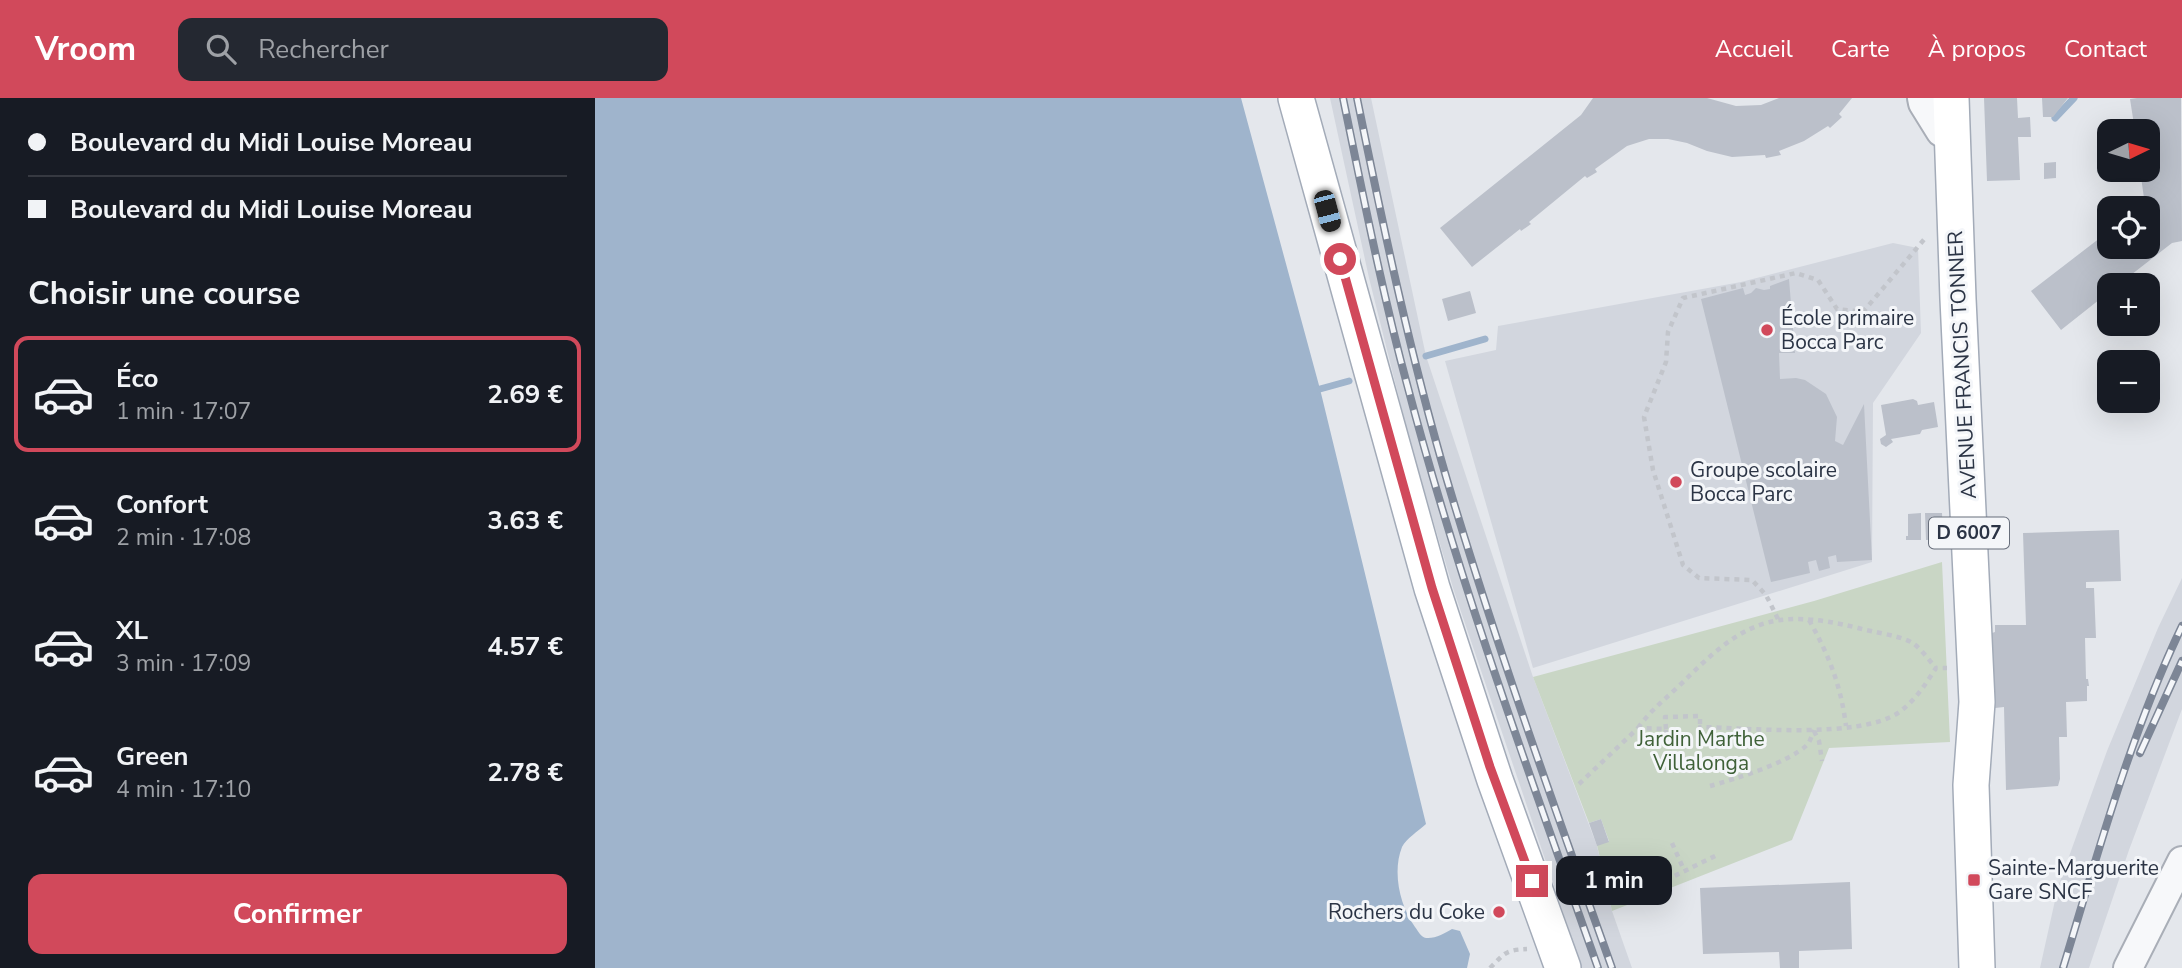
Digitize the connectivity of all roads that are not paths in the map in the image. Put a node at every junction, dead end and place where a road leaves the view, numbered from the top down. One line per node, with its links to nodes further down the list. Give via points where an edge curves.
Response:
1 (1922, 98): 4 (street, via 1941,132)
2 (1951, 98): 4 (main road, AVENUE FRANCIS TONNER / D 6007)
3 (1303, 100): 6 (main road, via 1432,588 1490,767)
4 (1953, 138): 7 (main road, AVENUE FRANCIS TONNER / D 6007, via 1977,702 1971,785)
5 (2182, 861): 8 (street)
6 (1563, 968)
7 (1977, 968)
8 (2128, 968)

